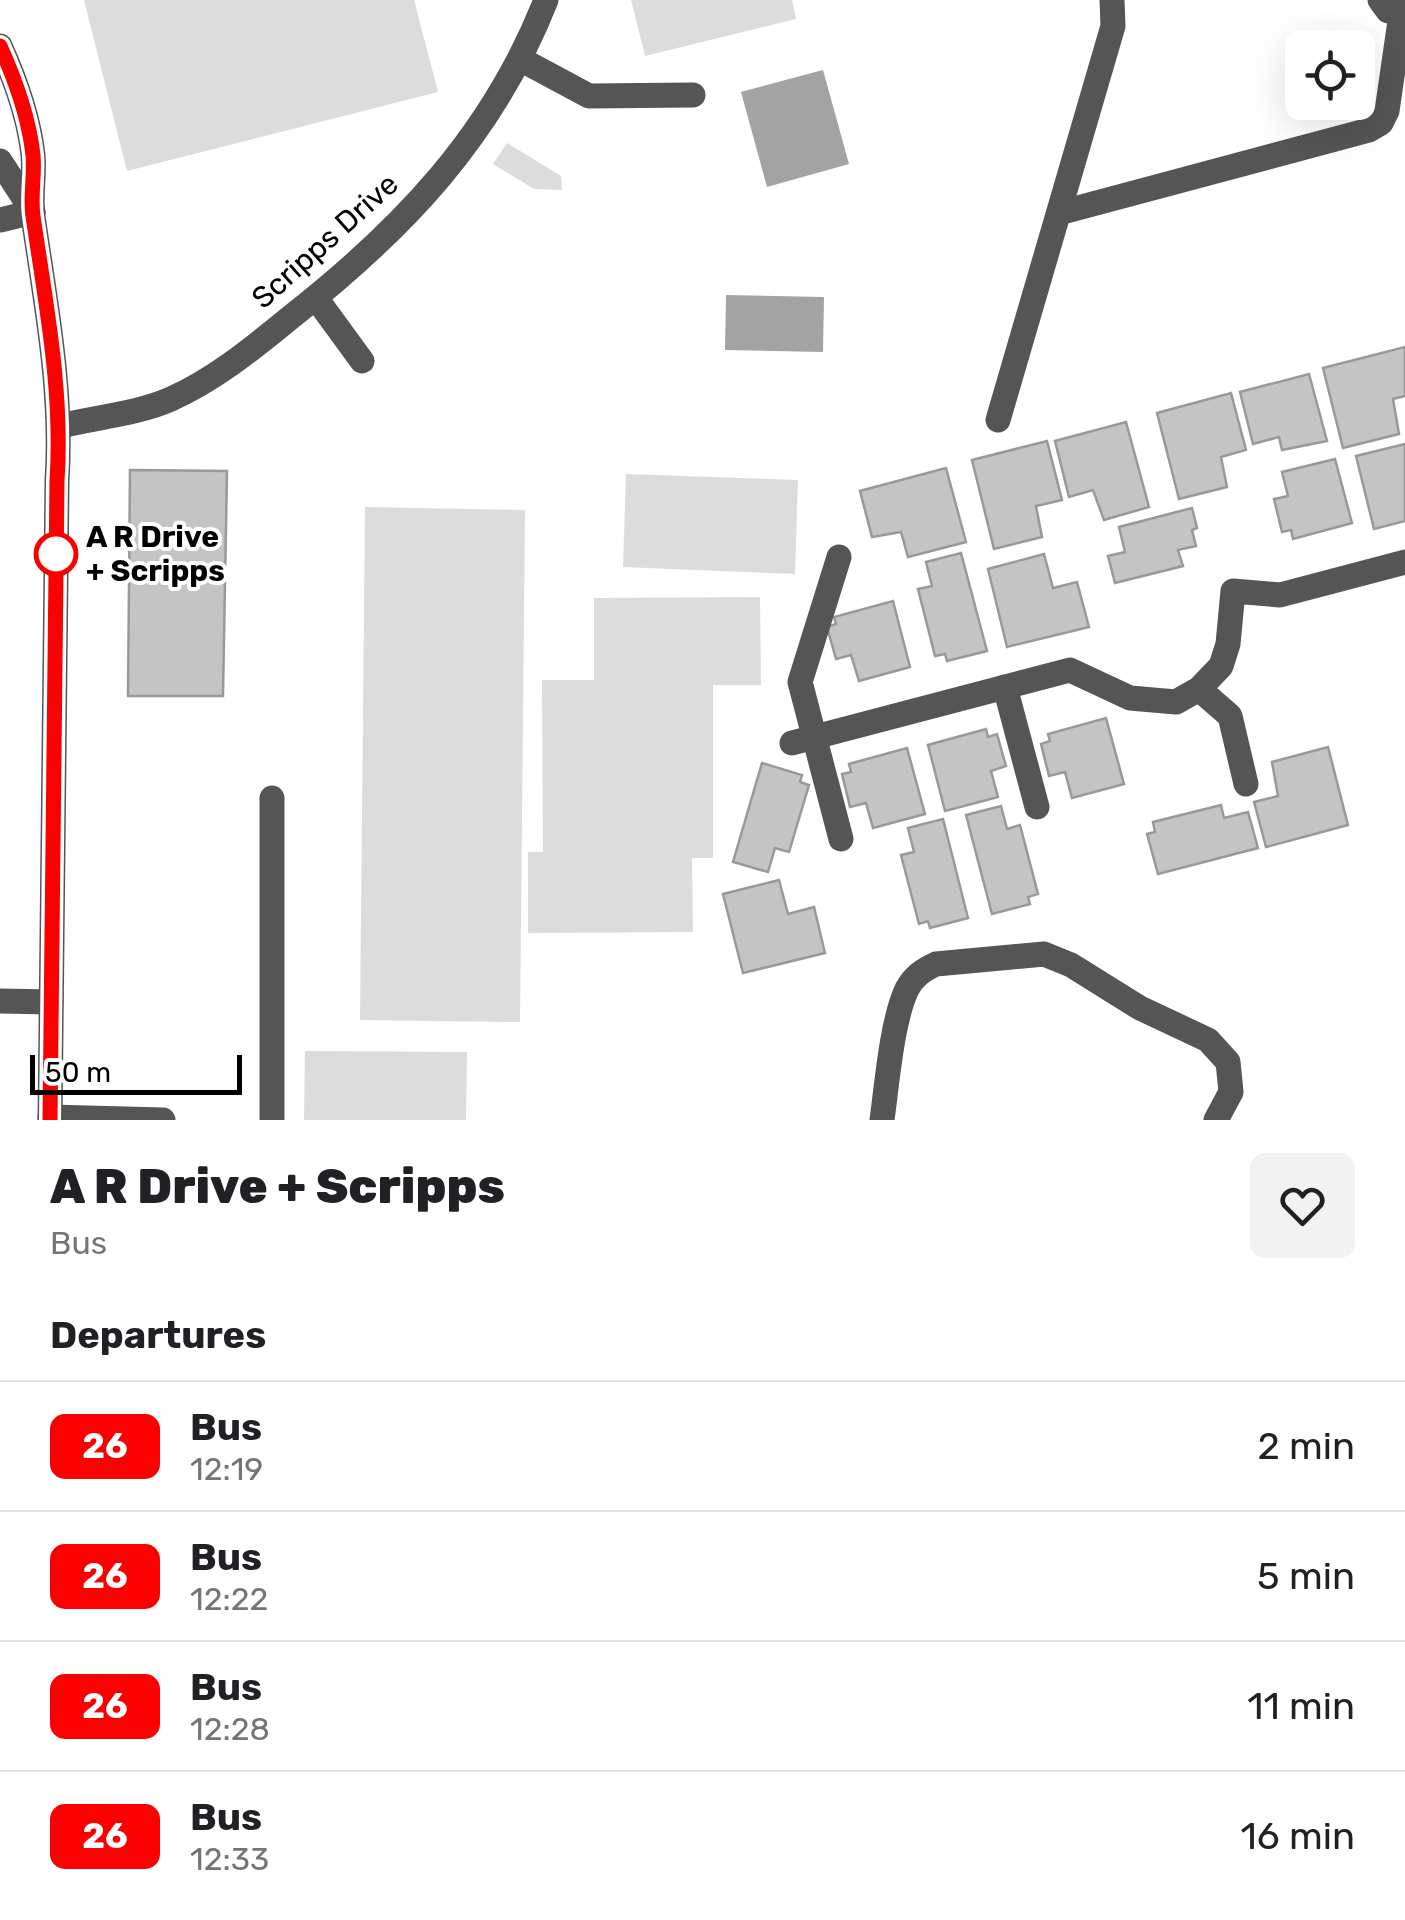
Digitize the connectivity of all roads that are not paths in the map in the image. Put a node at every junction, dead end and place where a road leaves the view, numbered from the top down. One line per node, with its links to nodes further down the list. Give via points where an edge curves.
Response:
1 (546, 0): 5 (street, Scripps Drive)
2 (1112, 0): 10 (street, via 1114,26)
3 (1396, 5): 7 (street)
4 (0, 46): 9 (street, via 33,155)
5 (520, 59): 6 (street, via 589,96); 12 (street, Scripps Drive, via 439,181)
6 (693, 95)
7 (1396, 112): 10 (street, via 1369,130)
8 (0, 161): 9 (street)
9 (32, 212): 11 (street); 15 (street)
10 (1059, 213): 14 (street)
11 (0, 220)
12 (316, 298): 13 (street); 15 (street, Scripps Drive, via 237,361 170,399)
13 (362, 361)
14 (998, 420)
15 (60, 426): 26 (street)
16 (838, 557): 20 (street, via 800,682)
17 (1405, 562): 19 (street, via 1280,595 1232,591 1221,666)
18 (1005, 687): 19 (street, via 1070,670 1130,698 1176,702); 20 (street); 23 (street)
19 (1199, 688): 21 (street, via 1230,716)
20 (803, 740): 24 (street)
21 (1246, 784)
22 (272, 798): 29 (street)
23 (1037, 808)
24 (840, 839)
25 (0, 1002): 26 (street)
26 (51, 1002): 27 (street)
27 (50, 1119): 28 (street)
28 (163, 1120)
29 (272, 1120)
30 (882, 1120): 31 (street, via 900,1012 920,971 1044,954 1208,1040 1228,1062 1231,1092)
31 (1216, 1120)

